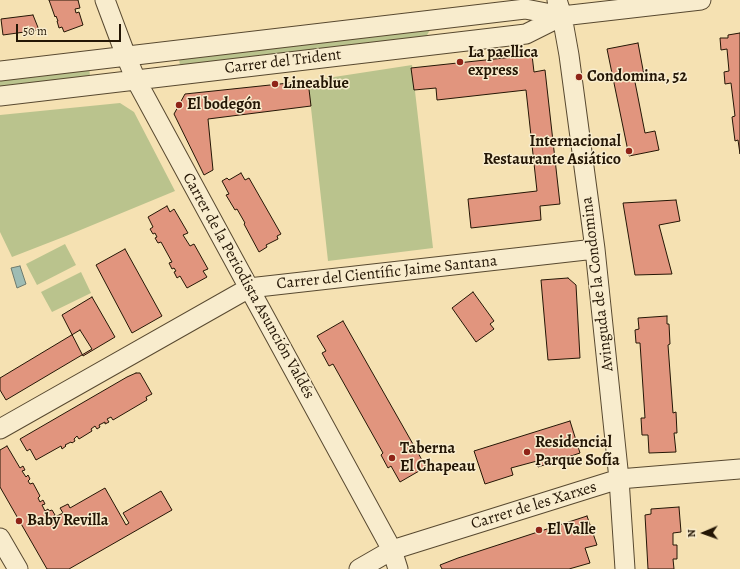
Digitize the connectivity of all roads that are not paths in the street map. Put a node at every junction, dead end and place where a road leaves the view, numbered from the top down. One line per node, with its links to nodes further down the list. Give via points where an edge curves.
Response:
1 (105, 0): 4 (street, Carrer de la Periodista Asunción Valdés)
2 (701, 0): 3 (street, Carrer del Trident)
3 (560, 8): 4 (street, Carrer del Trident, via 525,9); 6 (street, Carrer del Trident, via 526,34); 8 (street, Avinguda de la Condomina, via 569,55)
4 (126, 56): 5 (street, Carrer del Trident); 6 (street, Carrer de la Periodista Asunción Valdés)
5 (0, 71)
6 (136, 80): 7 (street, Carrer del Trident); 9 (street, Carrer de la Periodista Asunción Valdés)
7 (0, 96)
8 (595, 249): 9 (street, Carrer del Científic Jaime Santana); 12 (street, Avinguda de la Condomina)
9 (249, 288): 10 (street, Carrer del Científic Jaime Santana); 14 (street, Carrer de la Periodista Asunción Valdés)
10 (0, 430)
11 (740, 468): 12 (street, Carrer de les Xarxes)
12 (619, 479): 14 (street, Carrer de les Xarxes); 18 (street, Avinguda de la Condomina)
13 (0, 538): 15 (street)
14 (392, 550): 16 (street, Carrer de les Xarxes); 17 (street, Carrer de la Periodista Asunción Valdés)
15 (18, 569)
16 (359, 569)
17 (398, 569)
18 (625, 569)

